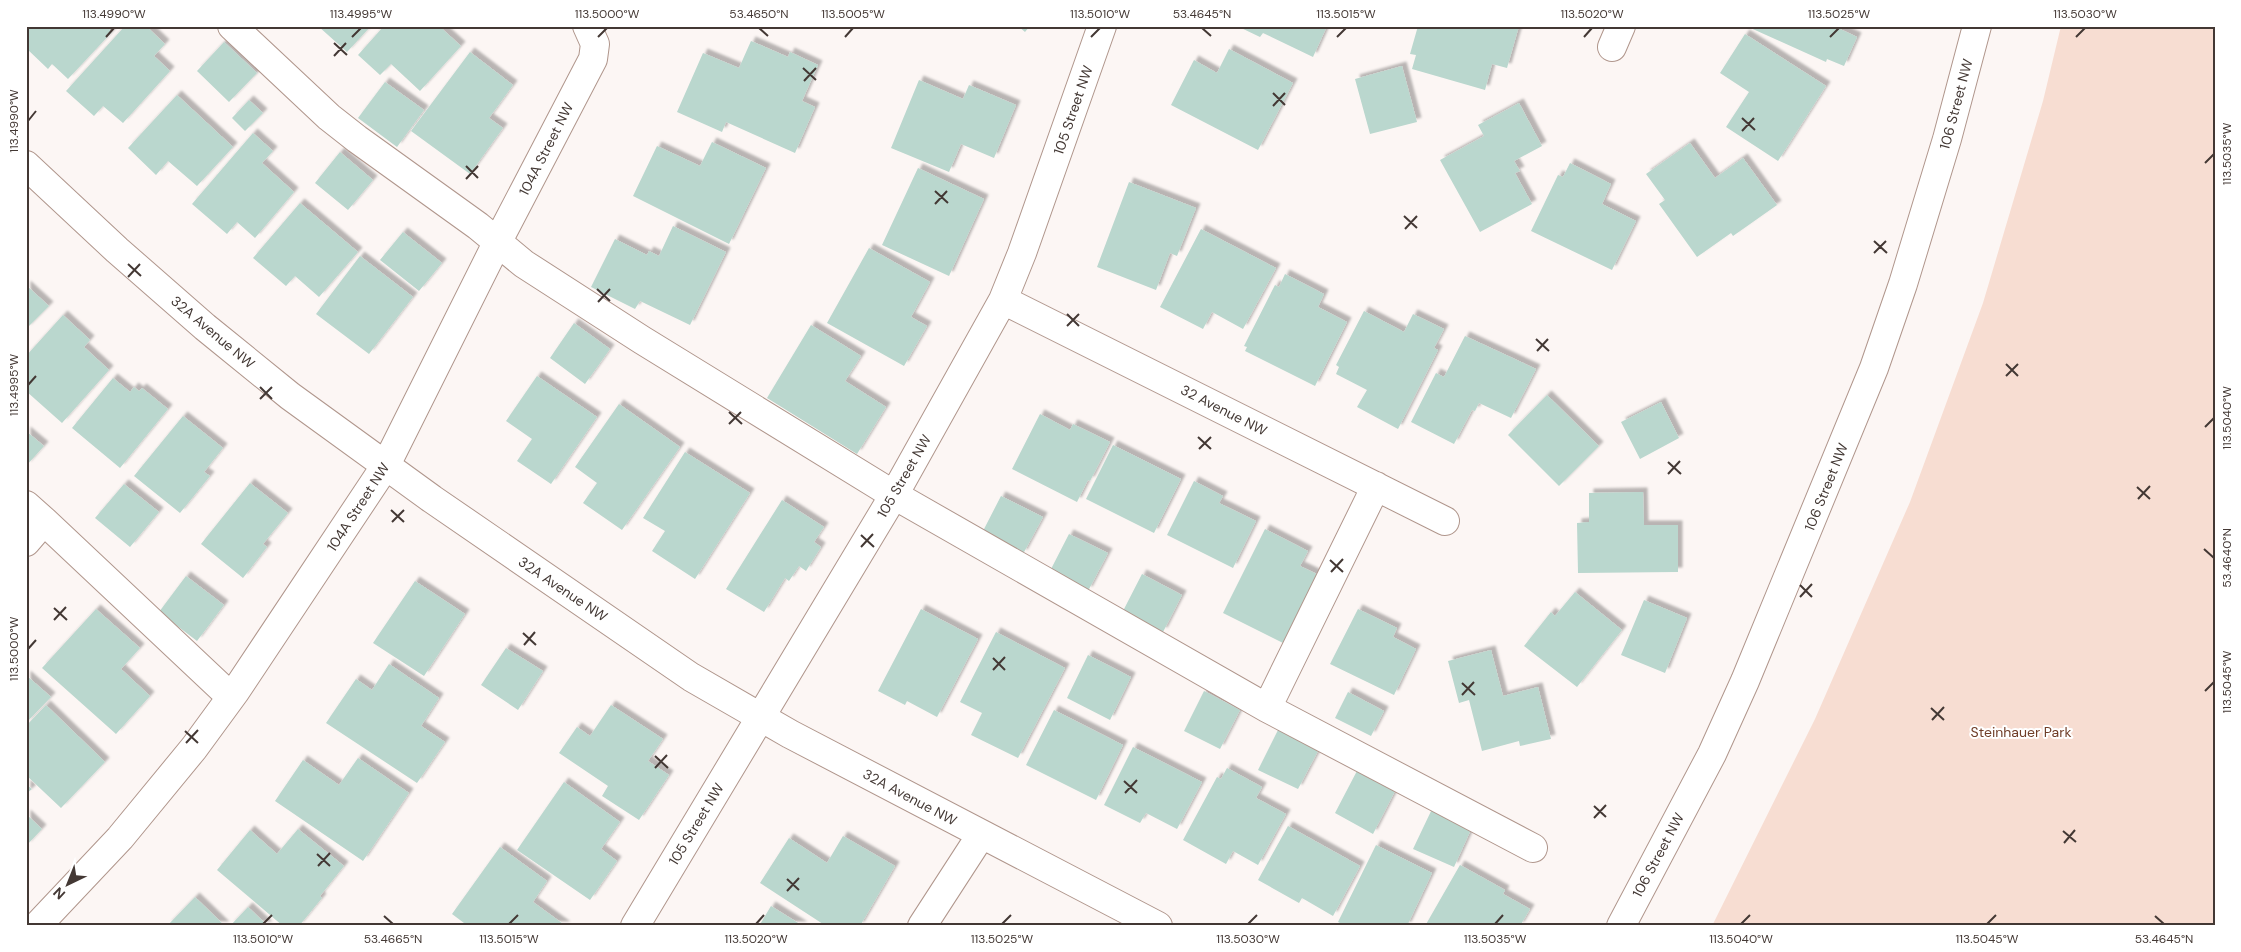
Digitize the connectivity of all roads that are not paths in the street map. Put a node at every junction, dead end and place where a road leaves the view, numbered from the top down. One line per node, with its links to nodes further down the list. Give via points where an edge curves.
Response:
1 (232, 26): 6 (street, via 329,117)
2 (1102, 26): 7 (street, 105 Street NW)
3 (1977, 26): 23 (street, 106 Street NW, via 1947,139 1874,368 1712,754)
4 (591, 31): 6 (street, 104A Street NW, via 595,50 593,59)
5 (26, 166): 8 (street, 32A Avenue NW, via 205,327 290,396)
6 (497, 243): 8 (street, 104A Street NW); 10 (street, via 642,340)
7 (1003, 300): 9 (street, 32 Avenue NW); 10 (street, 105 Street NW)
8 (386, 466): 14 (street, 104A Street NW); 16 (street, 32A Avenue NW, via 691,677)
9 (1376, 486): 12 (street, 32 Avenue NW); 15 (street)
10 (894, 495): 15 (street); 16 (street, 105 Street NW)
11 (35, 513): 13 (street); 14 (street)
12 (1445, 521)
13 (26, 542)
14 (231, 697): 19 (street, 104A Street NW, via 120,838)
15 (1267, 708): 18 (street)
16 (759, 717): 17 (street, 32A Avenue NW); 20 (street, 105 Street NW)
17 (981, 835): 21 (street); 22 (street, 32A Avenue NW)
18 (1533, 848)
19 (37, 926)
20 (635, 926)
21 (922, 926)
22 (1158, 926)
23 (1620, 926)

